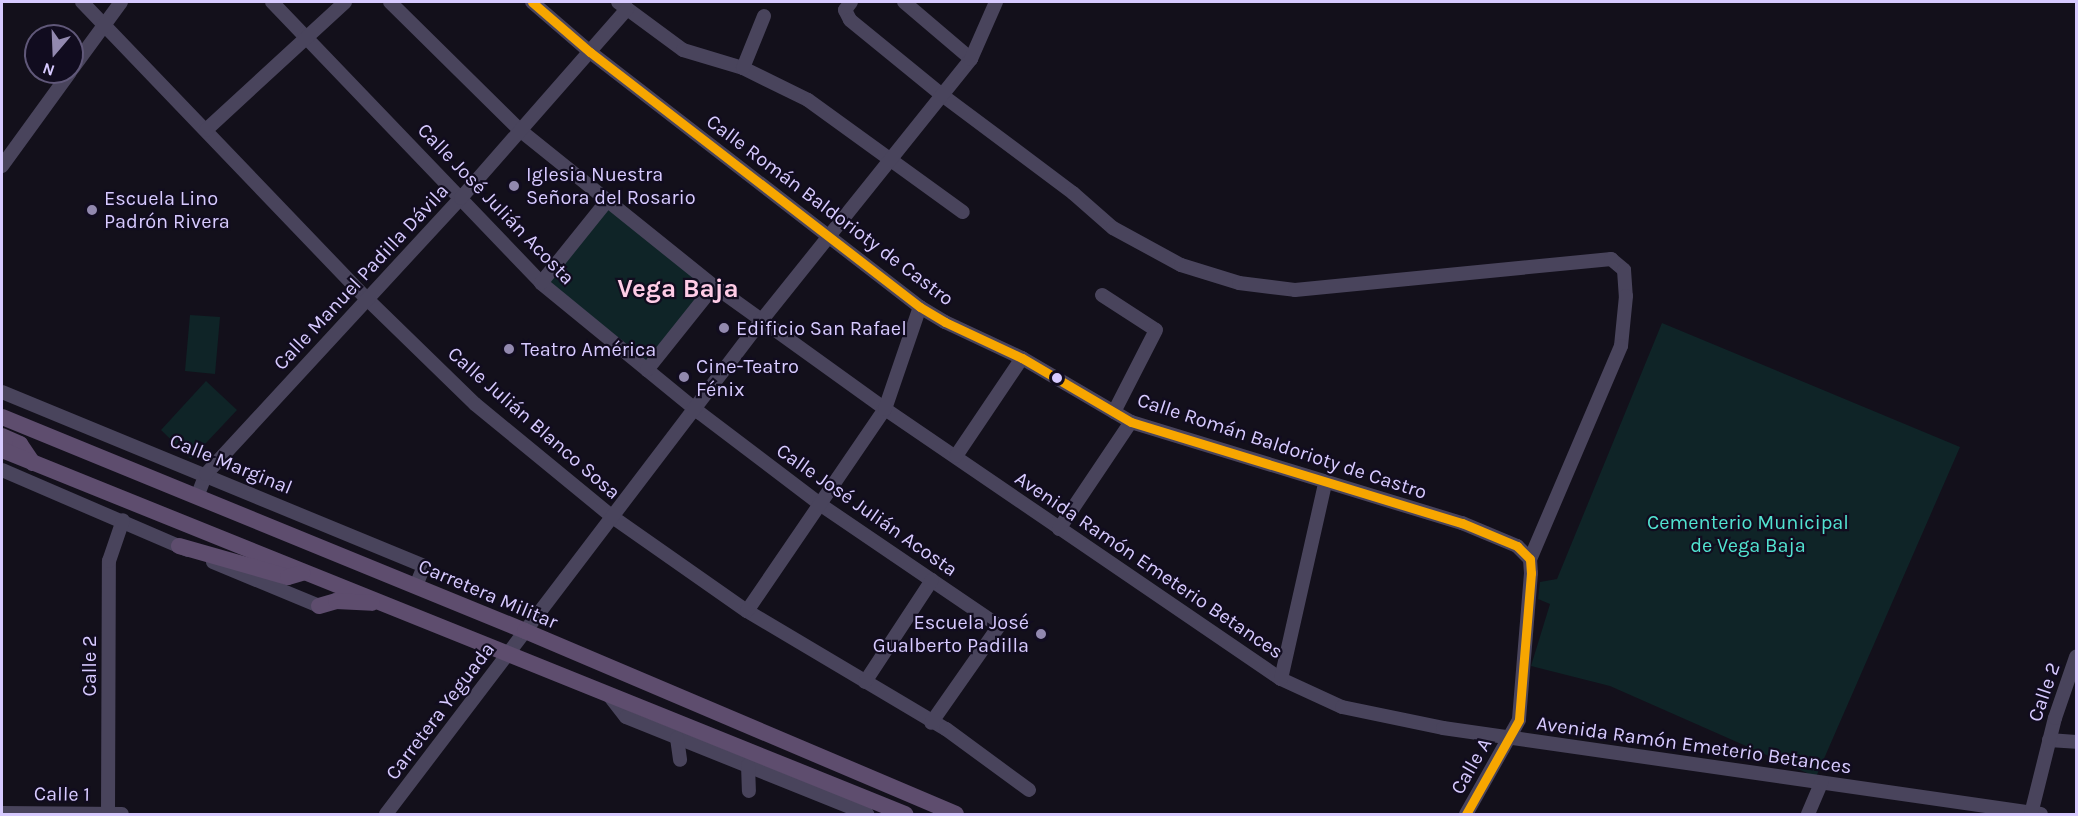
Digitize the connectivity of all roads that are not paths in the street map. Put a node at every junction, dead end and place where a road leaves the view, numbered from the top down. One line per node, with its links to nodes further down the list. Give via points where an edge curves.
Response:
1 (82, 2): 12 (street, Calle Julián Blanco Sosa)
2 (121, 2): 12 (street)
3 (272, 2): 13 (street, Calle José Julián Acosta)
4 (345, 2): 13 (street)
5 (390, 2): 21 (street, Avenida Ramón Emeterio Betances)
6 (532, 2): 15 (street, Calle Román Baldorioty de Castro)
7 (851, 2): 19 (street, via 845,9 850,20)
8 (904, 2): 16 (street)
9 (996, 2): 16 (street, Carretera Yeguada)
10 (622, 5): 15 (street, Calle Manuel Padilla Dávila); 17 (street, via 683,50)
11 (764, 16): 17 (street)
12 (104, 24): 14 (street); 20 (street, Calle Julián Blanco Sosa)
13 (307, 37): 20 (street); 24 (street, Calle José Julián Acosta)
14 (84, 52)
15 (590, 52): 21 (street, Calle Manuel Padilla Dávila); 27 (street, Calle Román Baldorioty de Castro)
16 (971, 59): 19 (street, Carretera Yeguada)
17 (743, 69): 22 (street, via 808,100)
18 (61, 84): 23 (street)
19 (942, 95): 22 (street, Carretera Yeguada); 55 (street, via 1073,193 1113,228 1181,266 1239,283 1295,290 1334,289 1455,272 1611,259 1624,270 1625,277 1621,346)
20 (206, 130): 31 (street, Calle Julián Blanco Sosa)
21 (521, 131): 24 (street, Calle Manuel Padilla Dávila); 25 (street, Avenida Ramón Emeterio Betances)
22 (890, 157): 26 (street); 27 (street, Carretera Yeguada)
23 (2, 166)
24 (461, 198): 28 (street, Calle José Julián Acosta); 31 (street, Calle Manuel Padilla Dávila)
25 (607, 201): 28 (street); 29 (street, Avenida Ramón Emeterio Betances)
26 (963, 212)
27 (829, 236): 32 (street, Calle Román Baldorioty de Castro); 33 (street, Carretera Yeguada)
28 (541, 283): 35 (street, Calle José Julián Acosta)
29 (714, 286): 33 (street, Avenida Ramón Emeterio Betances); 35 (street)
30 (1102, 295): 39 (street, via 1156,330)
31 (366, 298): 47 (street, Calle Manuel Padilla Dávila); 51 (street, Calle Julián Blanco Sosa, via 475,404)
32 (920, 308): 34 (street, Calle Román Baldorioty de Castro); 38 (street)
33 (761, 321): 37 (street, Carretera Yeguada); 38 (street, Avenida Ramón Emeterio Betances)
34 (1022, 358): 39 (street, Calle Román Baldorioty de Castro); 44 (street)
35 (647, 370): 37 (street, Calle José Julián Acosta)
36 (2, 392): 47 (street, Calle Marginal)
37 (694, 409): 50 (street, Calle José Julián Acosta); 51 (street, Carretera Yeguada)
38 (885, 409): 44 (street, Avenida Ramón Emeterio Betances); 50 (street)
39 (1114, 412): 41 (street, Calle Román Baldorioty de Castro)
40 (2, 417): 49 (main road, Carretera Militar)
41 (1131, 422): 48 (street, Calle Román Baldorioty de Castro); 53 (street)
42 (2, 436): 45 (main road, via 20,444)
43 (2, 450): 45 (main road)
44 (956, 456): 53 (street, Avenida Ramón Emeterio Betances)
45 (33, 463): 56 (main road)
46 (2, 470): 52 (street)
47 (206, 474): 49 (street); 58 (street, Calle Marginal, via 424,566)
48 (1325, 483): 55 (street, Calle Román Baldorioty de Castro, via 1462,523 1517,546); 65 (street)
49 (197, 497): 58 (main road, Carretera Militar)
50 (821, 505): 57 (street, Calle José Julián Acosta); 61 (street)
51 (614, 518): 61 (street, Calle Julián Blanco Sosa); 62 (street, Carretera Yeguada)
52 (123, 520): 54 (street); 79 (street, Calle 2, via 109,561)
53 (1059, 529): 65 (street, Avenida Ramón Emeterio Betances)
54 (178, 546): 56 (main road, via 288,577); 59 (street)
55 (1530, 559): 69 (street, via 1518,720)
56 (306, 572): 60 (main road)
57 (932, 580): 66 (street); 68 (street, Calle José Julián Acosta, via 999,627)
58 (416, 586): 62 (main road, Carretera Militar)
59 (319, 606): 60 (main road, via 346,601)
60 (398, 607): 63 (main road)
61 (747, 611): 66 (street, Calle Julián Blanco Sosa)
62 (525, 632): 63 (street, Carretera Yeguada); 84 (main road, Carretera Militar)
63 (507, 654): 67 (main road); 81 (street, Carretera Yeguada)
64 (2076, 657): 71 (street, Calle 2)
65 (1281, 679): 69 (street, Avenida Ramón Emeterio Betances, via 1342,707)
66 (865, 682): 68 (street, Calle Julián Blanco Sosa)
67 (608, 694): 70 (street, via 626,717); 83 (main road)
68 (931, 723): 76 (street, Calle Julián Blanco Sosa, via 946,729)
69 (1510, 737): 75 (street, Avenida Ramón Emeterio Betances); 85 (street, Calle A)
70 (677, 738): 73 (street); 74 (street)
71 (2049, 740): 72 (street); 87 (street, Calle 2)
72 (2076, 742)
73 (680, 760)
74 (748, 765): 77 (street); 82 (street)
75 (1821, 783): 86 (street); 87 (street, Avenida Ramón Emeterio Betances)
76 (1029, 790)
77 (749, 791)
78 (2, 813): 79 (street, Calle 1)
79 (108, 814): 80 (street, Calle 1)
80 (122, 814)
81 (386, 814)
82 (867, 814)
83 (905, 814)
84 (956, 814)
85 (1466, 814)
86 (1808, 814)
87 (2035, 814)

